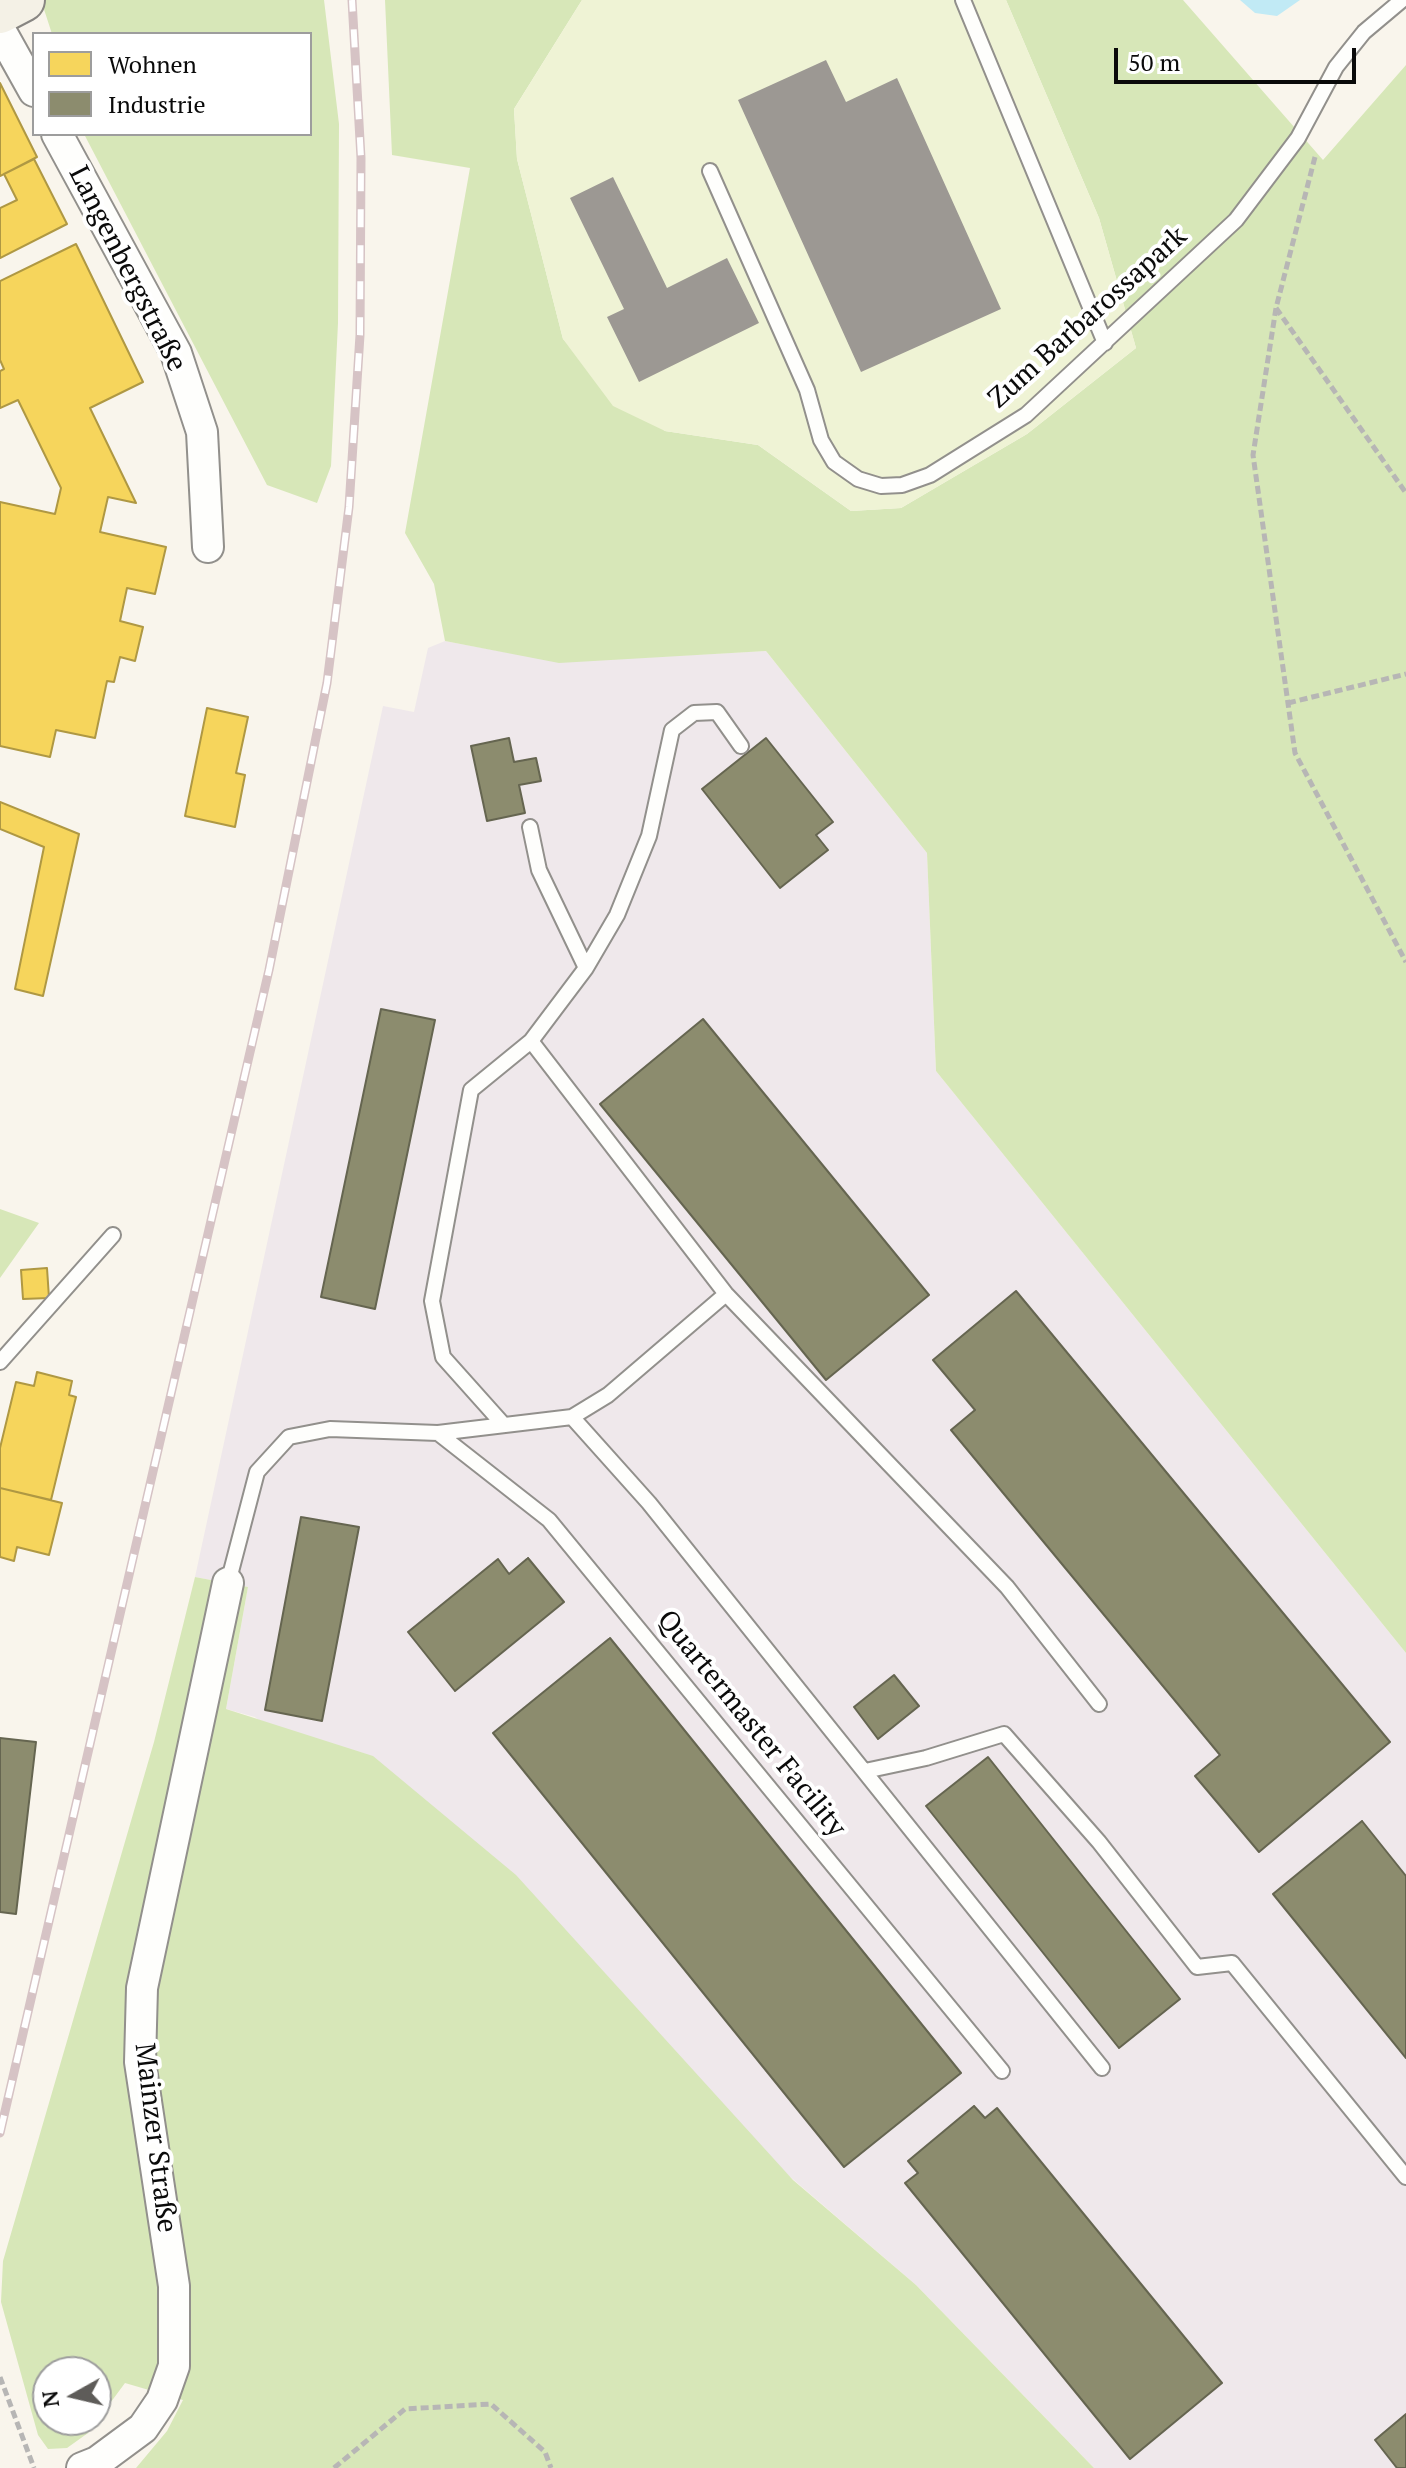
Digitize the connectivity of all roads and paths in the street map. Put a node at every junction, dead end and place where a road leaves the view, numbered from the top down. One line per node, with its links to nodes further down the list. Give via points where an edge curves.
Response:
1 (23, 0): 4 (street)
2 (963, 0): 11 (lane)
3 (1402, 0): 11 (lane, Zum Barbarossapark, via 1364,32 1336,67 1298,138 1236,220)
4 (0, 12)
5 (0, 30): 6 (street)
6 (32, 87)
7 (58, 136): 13 (street, Langenbergstraße, via 176,353 202,432)
8 (1315, 156): 10 (path)
9 (710, 171): 11 (lane, Zum Barbarossapark, via 807,390 821,440 834,462 858,479 892,486 930,475 1026,415)
10 (1276, 308): 12 (path); 15 (path, via 1253,455)
11 (1105, 343)
12 (1406, 493)
13 (208, 547)
14 (1406, 674): 15 (path)
15 (1288, 703): 18 (path, via 1295,753)
16 (741, 746): 19 (lane, via 717,712 694,713 672,730 649,836 617,915)
17 (530, 827): 19 (lane, via 539,870)
18 (1406, 962)
19 (586, 968): 20 (lane)
20 (531, 1041): 22 (lane); 25 (lane, via 471,1090 432,1301 443,1357)
21 (113, 1235): 23 (lane)
22 (726, 1294): 24 (lane, via 608,1395); 28 (lane, via 1007,1587)
23 (0, 1362)
24 (572, 1417): 25 (lane); 29 (lane, Quartermaster Facility, via 649,1503)
25 (502, 1423): 26 (lane)
26 (438, 1433): 27 (lane, via 330,1429 289,1437 257,1472); 31 (lane, Quartermaster Facility, via 549,1520)
27 (228, 1583): 35 (street, Mainzer Straße, via 142,1988 140,2062 174,2286 174,2366 162,2400 143,2428)
28 (1099, 1704)
29 (865, 1771): 30 (lane, Quartermaster Facility); 32 (lane, via 1004,1734 1099,1842 1197,1967 1232,1963)
30 (1102, 2068)
31 (1002, 2071)
32 (1406, 2177)
33 (0, 2377): 34 (path)
34 (34, 2468)
35 (82, 2468)
36 (334, 2468): 37 (path, via 405,2409 491,2404 545,2452)
37 (551, 2468)

